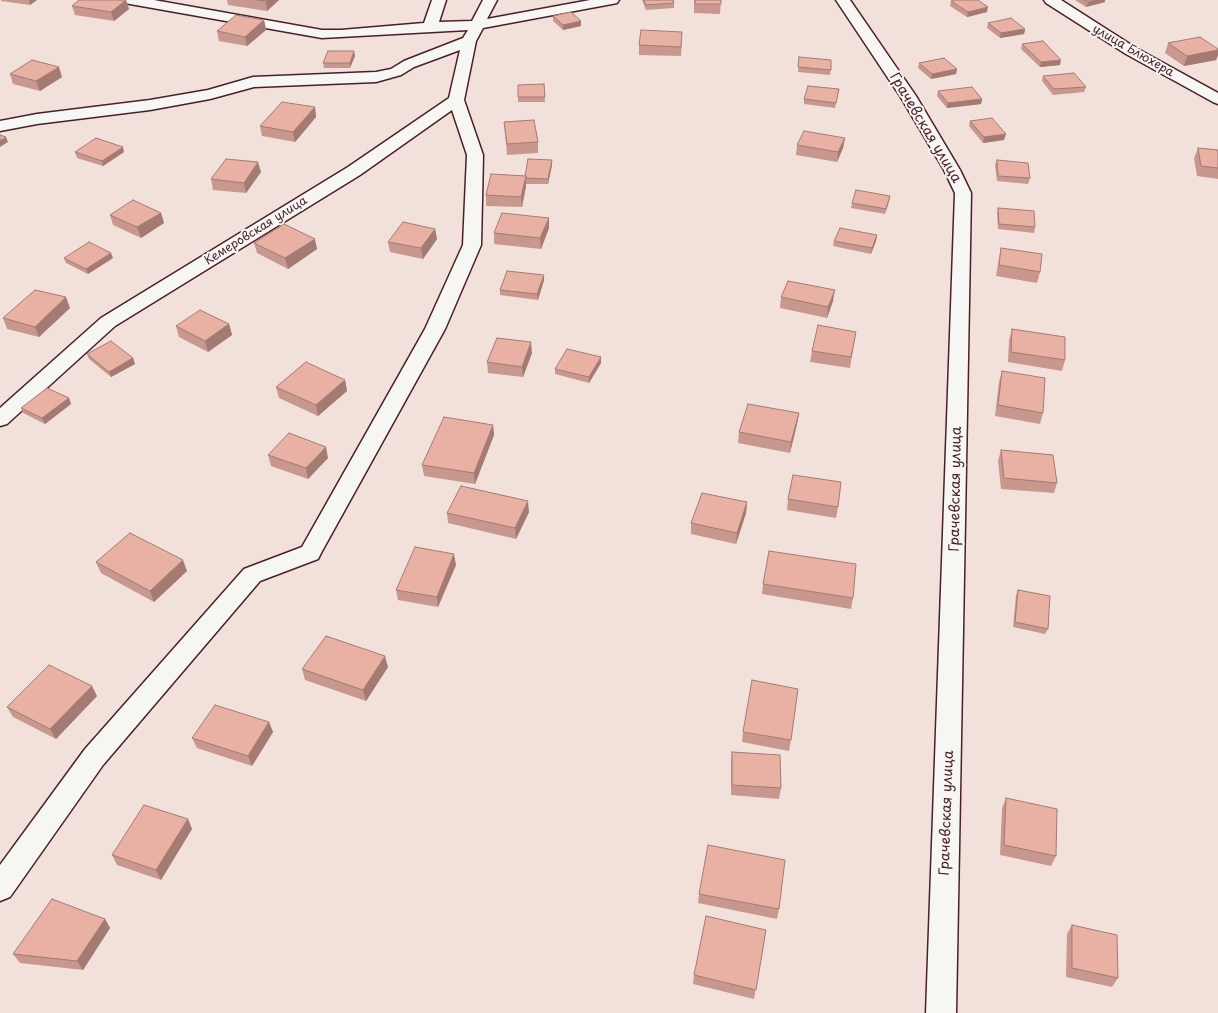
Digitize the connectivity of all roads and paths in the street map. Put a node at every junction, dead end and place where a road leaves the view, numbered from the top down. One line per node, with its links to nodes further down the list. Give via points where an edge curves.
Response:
1 (130, 0): 7 (street)
2 (439, 0): 9 (street)
3 (490, 0): 8 (street)
4 (612, 0): 8 (street)
5 (843, 0): 16 (street, Грачевская улица, via 908,96 963,193)
6 (1051, 0): 11 (street, улица Блюхера, via 1131,52)
7 (180, 4): 9 (street, via 322,34)
8 (478, 25): 9 (street); 10 (street)
9 (430, 27)
10 (469, 41): 12 (street); 13 (street, via 409,64 396,72 376,77 253,82 202,96)
11 (1218, 99)
12 (456, 100): 14 (street, Кемеровская улица, via 354,171 108,322); 15 (street, via 475,155 472,244 435,329 310,553 252,576 94,757)
13 (0, 126)
14 (0, 419)
15 (0, 888)
16 (941, 1013)

